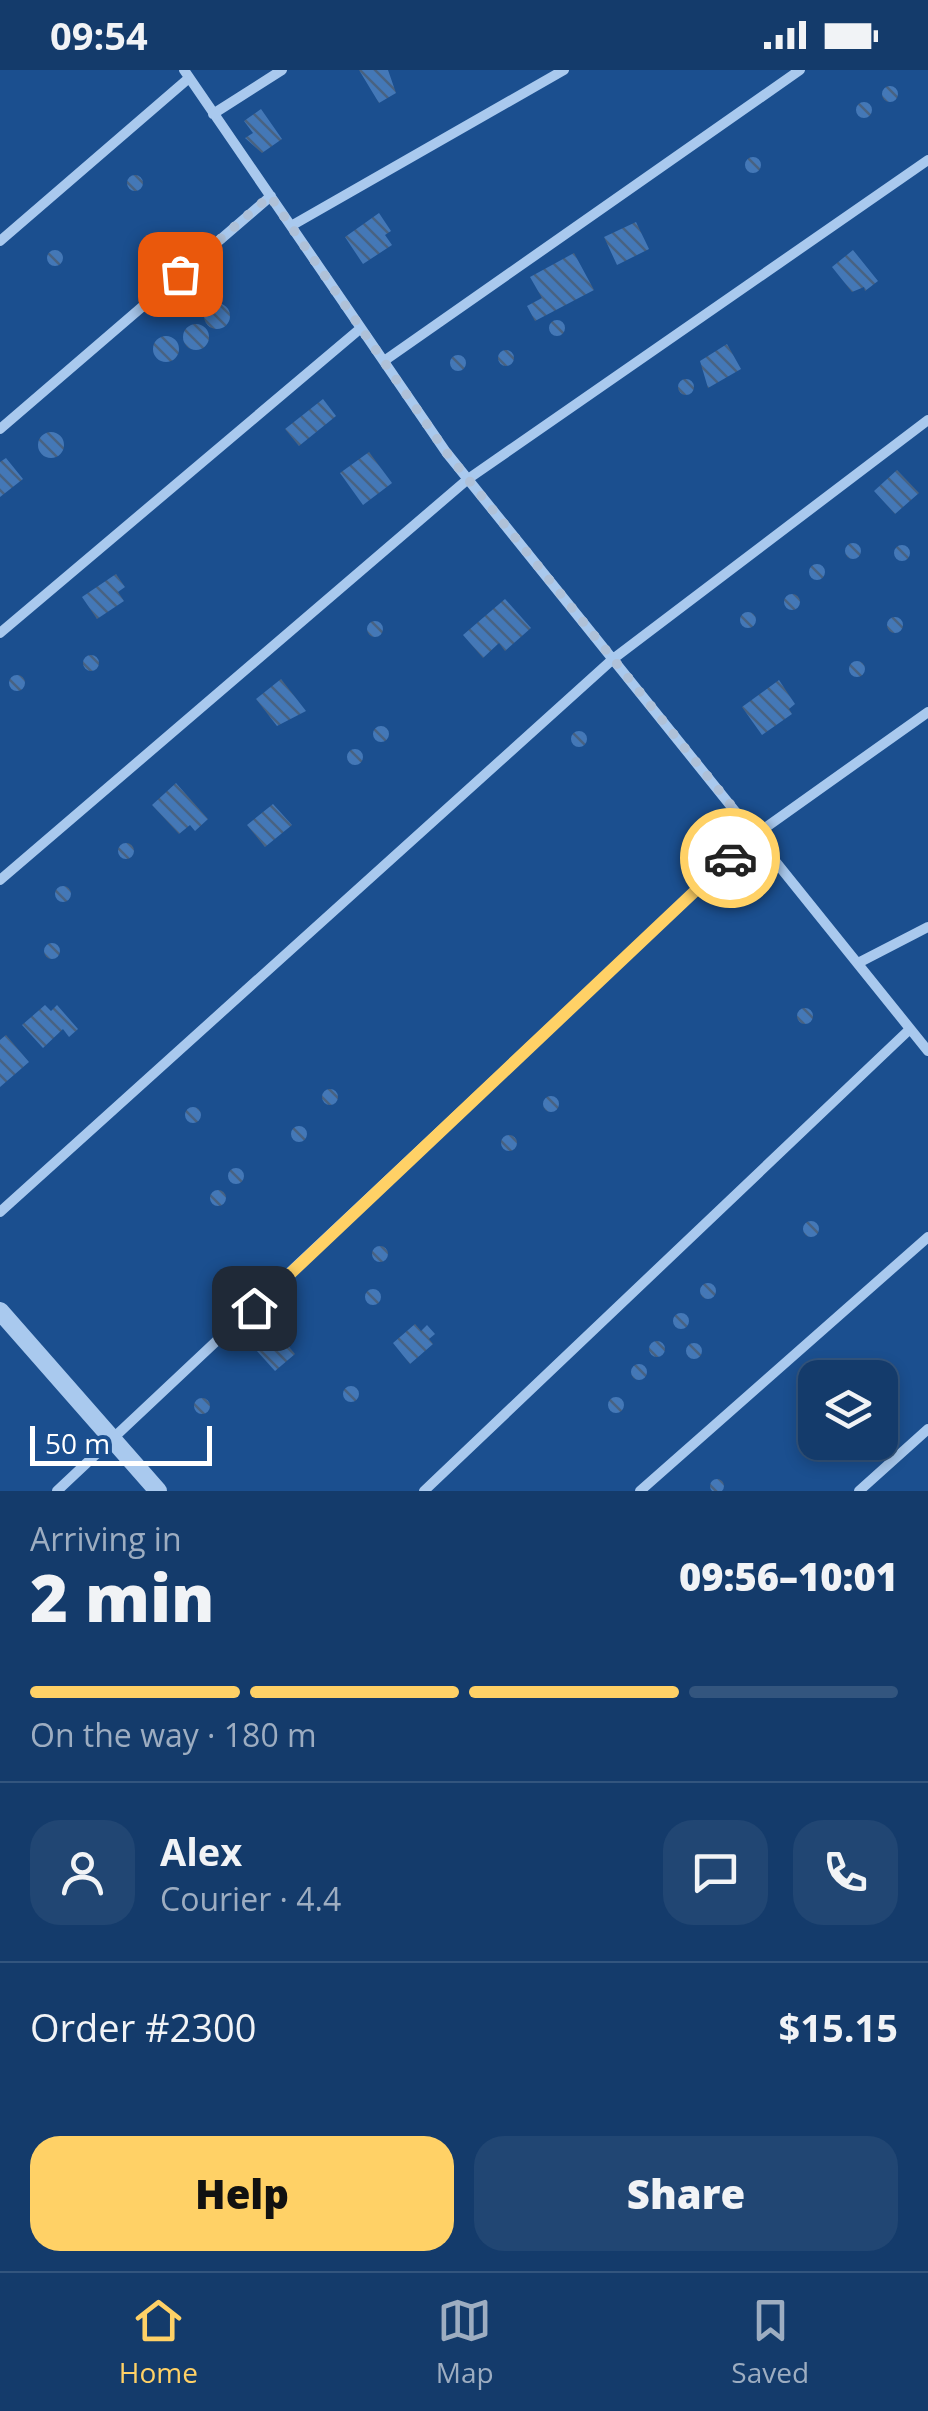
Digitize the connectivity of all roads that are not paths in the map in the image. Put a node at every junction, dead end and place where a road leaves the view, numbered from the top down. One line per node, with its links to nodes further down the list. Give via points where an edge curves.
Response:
1 (282, 70): 5 (street)
2 (564, 70): 8 (street)
3 (800, 70): 11 (street)
4 (186, 74): 5 (street); 9 (street)
5 (214, 114): 7 (street)
6 (928, 160): 14 (street)
7 (270, 196): 8 (street); 13 (street)
8 (291, 226): 10 (street)
9 (0, 240)
10 (361, 328): 11 (street); 15 (street)
11 (384, 362): 14 (street)
12 (928, 420): 16 (street)
13 (0, 429)
14 (468, 478): 16 (street); 19 (street)
15 (0, 633)
16 (613, 659): 18 (street); 24 (street)
17 (928, 712): 18 (street)
18 (755, 835): 21 (street); 28 (street)
19 (0, 880)
20 (928, 927): 21 (street)
21 (860, 962): 22 (street)
22 (910, 1028): 23 (street); 31 (street)
23 (928, 1051)
24 (0, 1212)
25 (928, 1237): 32 (street)
26 (0, 1311): 28 (street)
27 (928, 1429): 33 (street)
28 (114, 1439): 29 (street); 30 (street)
29 (57, 1491)
30 (158, 1491)
31 (424, 1491)
32 (640, 1491)
33 (858, 1491)

